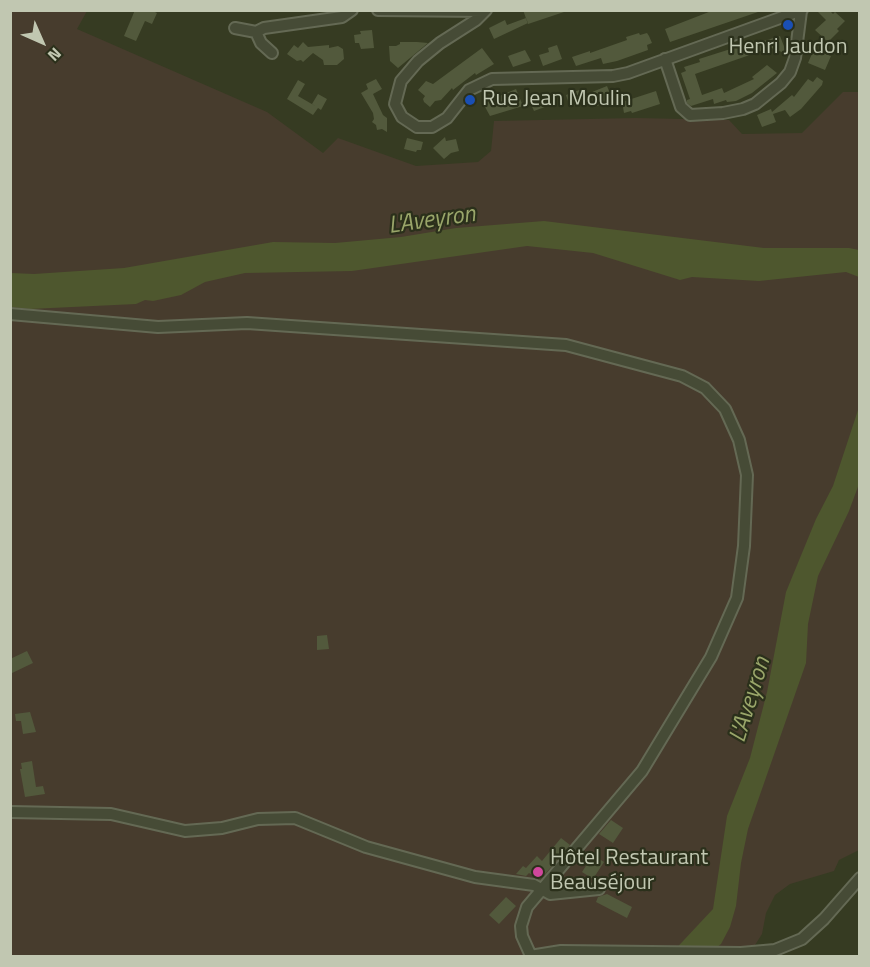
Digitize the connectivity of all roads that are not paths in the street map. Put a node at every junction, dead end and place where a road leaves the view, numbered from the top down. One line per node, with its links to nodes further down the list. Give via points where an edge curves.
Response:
1 (352, 10): 6 (street, via 342,17)
2 (378, 10): 3 (street)
3 (485, 11): 8 (street, via 418,60 400,81 395,104 402,117 417,127 432,127 447,118 469,90 492,79 613,76)
4 (801, 11): 8 (street); 8 (street, via 790,72 755,104 742,110 690,115 681,107)
5 (235, 28): 6 (street)
6 (256, 32): 7 (street)
7 (272, 53)
8 (665, 59)
9 (10, 314): 13 (street, via 158,327 247,323 566,345 682,376 705,388 725,409 739,440 747,475 737,598 711,657 642,771)
10 (10, 812): 13 (street, via 111,814 185,831 222,828 258,819 295,818 366,847 475,877 534,885)
11 (860, 878): 14 (street, via 802,939 775,950 561,951)
12 (599, 889): 13 (street, via 560,894)
13 (541, 890): 14 (street, via 527,907 521,926)
14 (531, 956)

